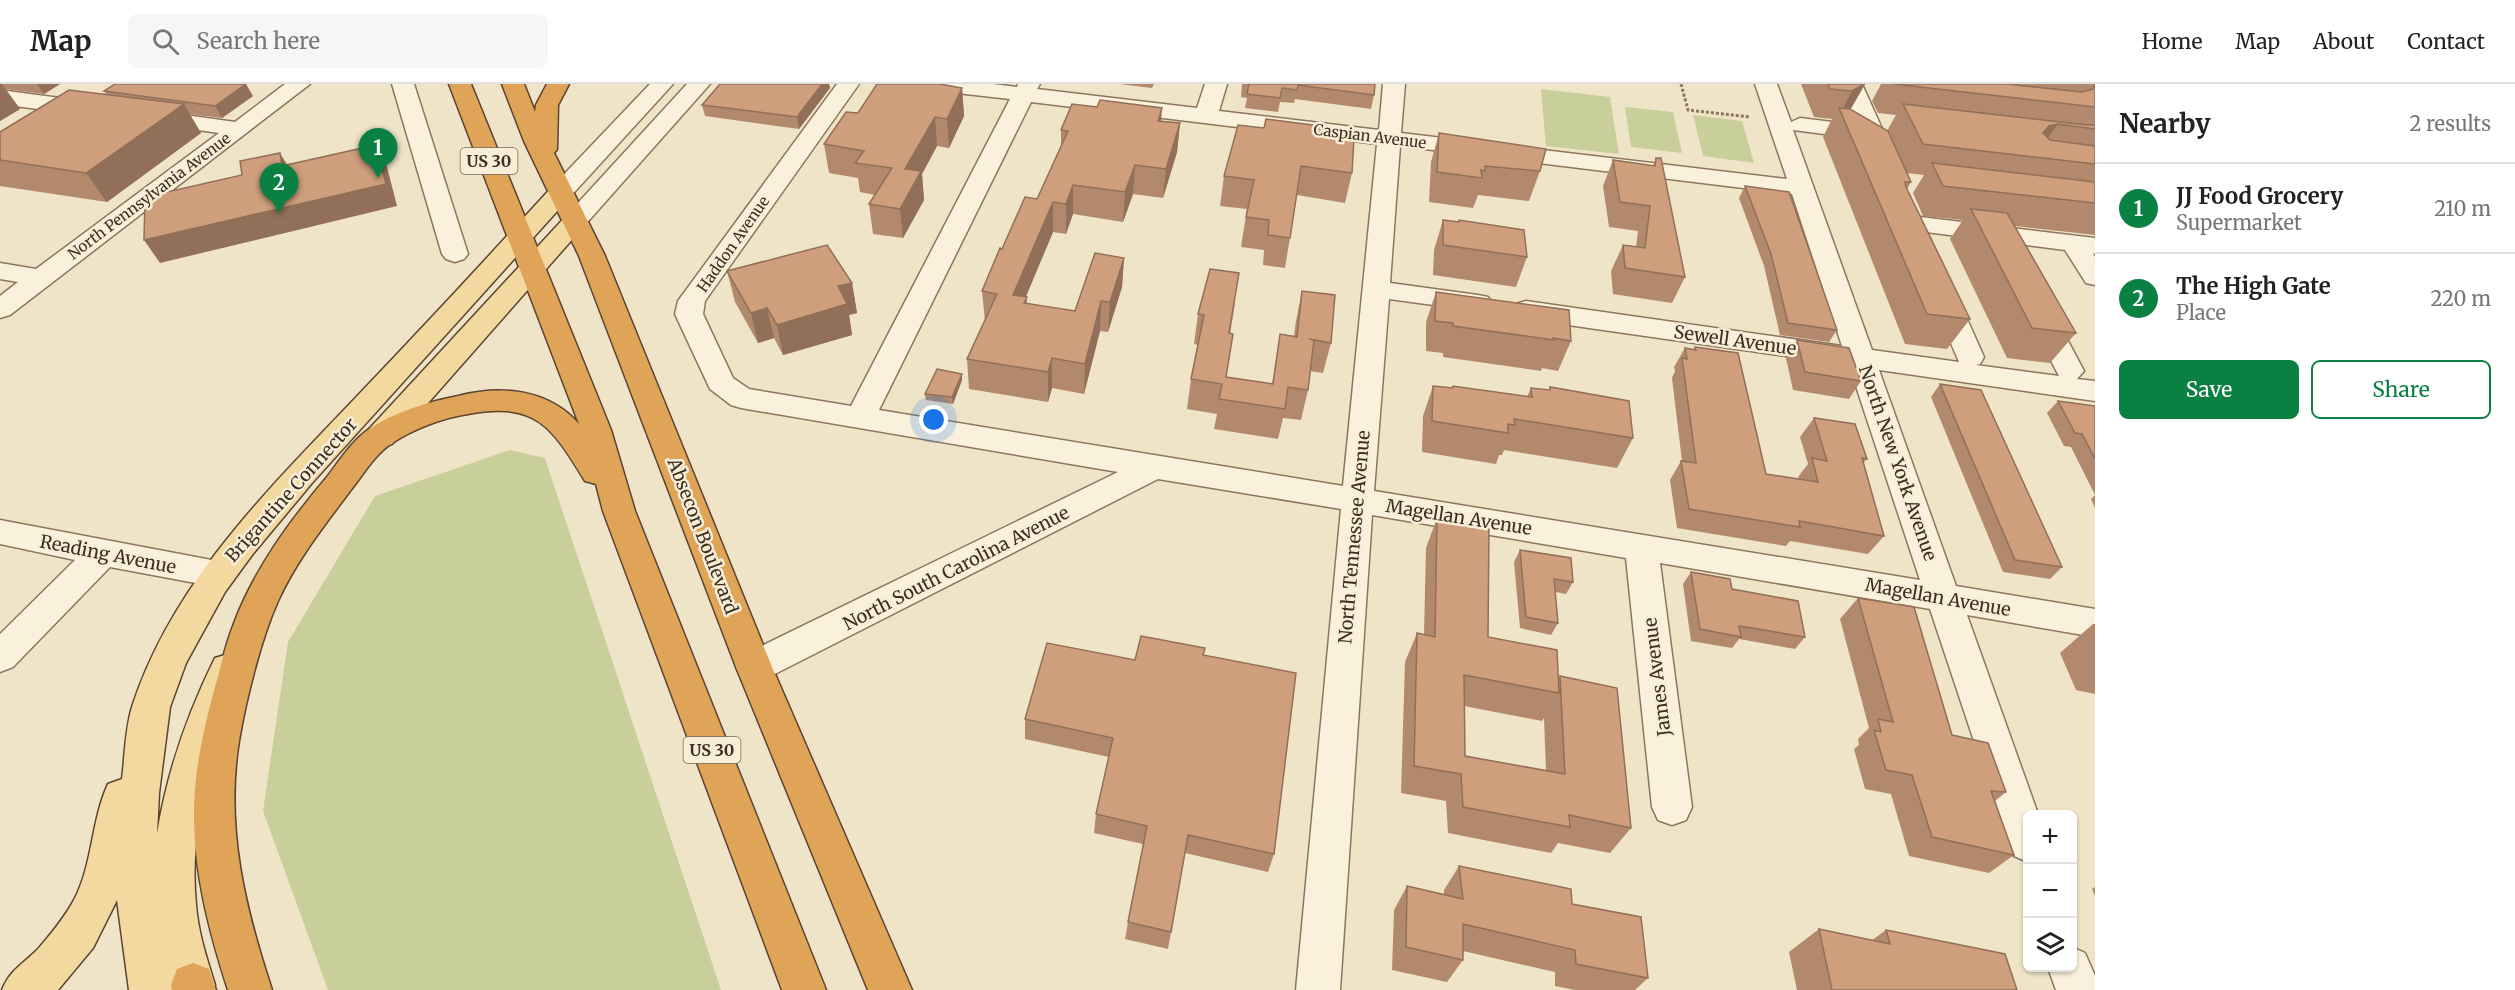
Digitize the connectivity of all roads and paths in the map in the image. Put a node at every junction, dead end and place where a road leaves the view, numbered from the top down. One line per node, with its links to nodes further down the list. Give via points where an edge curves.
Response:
1 (299, 84): 22 (street, North Pennsylvania Avenue)
2 (403, 84): 32 (street)
3 (460, 84): 31 (highway, US 30)
4 (513, 84): 26 (highway, Absecon Boulevard / US 30)
5 (558, 84): 26 (highway, via 548,99)
6 (662, 84): 28 (street)
7 (699, 84): 29 (street)
8 (848, 84): 44 (street, Haddon Avenue, via 690,308 689,314 720,382 732,394)
9 (939, 84): 14 (street, Caspian Avenue)
10 (1216, 84): 19 (street)
11 (1394, 84): 25 (street, North Tennessee Avenue)
12 (1682, 84): 17 (path)
13 (1766, 84): 27 (street, North New York Avenue)
14 (1027, 89): 19 (street, Caspian Avenue); 45 (street)
15 (1860, 89): 24 (street)
16 (1679, 94): 17 (path)
17 (1684, 94): 20 (path, via 1688,110)
18 (0, 97): 22 (street)
19 (1206, 116): 25 (street, Caspian Avenue)
20 (1760, 118)
21 (1800, 125): 23 (street)
22 (239, 129): 37 (street, North Pennsylvania Avenue)
23 (1841, 130): 24 (street); 24 (street)
24 (1881, 132): 30 (street, via 1907,213)
25 (1390, 138): 27 (street, Caspian Avenue); 38 (street, North Tennessee Avenue)
26 (545, 160): 28 (highway, Absecon Boulevard / US 30)
27 (1802, 188): 40 (street, North New York Avenue)
28 (561, 193): 29 (highway, Absecon Boulevard / US 30); 31 (main road, Brigantine Connector)
29 (575, 221): 34 (main road, Brigantine Connector); 58 (highway, Absecon Boulevard / US 30)
30 (1999, 234): 33 (street); 42 (street)
31 (521, 237): 34 (highway, US 30); 53 (main road, Brigantine Connector, via 263,517)
32 (455, 254)
33 (2089, 256)
34 (533, 266): 46 (main road, Brigantine Connector); 49 (highway, US 30, via 596,430)
35 (0, 271): 37 (street)
36 (1934, 275): 41 (street)
37 (41, 278): 39 (street, North Pennsylvania Avenue)
38 (1376, 289): 40 (street, Sewell Avenue); 48 (street, North Tennessee Avenue)
39 (0, 309)
40 (1861, 357): 43 (street, Sewell Avenue); 54 (street, North New York Avenue)
41 (1970, 357)
42 (2070, 371)
43 (2095, 391)
44 (752, 401): 45 (street, Magellan Avenue)
45 (861, 416): 47 (street, Magellan Avenue)
46 (381, 436): 49 (highway, via 463,404 502,399 538,406 553,415 575,438); 55 (highway, Brigantine Connector, via 323,502 277,573)
47 (1156, 466): 48 (street, Magellan Avenue); 58 (street, North South Carolina Avenue)
48 (1359, 500): 51 (street, Magellan Avenue); 73 (street, North Tennessee Avenue)
49 (619, 511): 62 (highway, US 30)
50 (0, 532): 52 (street, Reading Avenue)
51 (1641, 547): 54 (street, Magellan Avenue); 60 (street, James Avenue)
52 (103, 553): 53 (street, Reading Avenue); 57 (street)
53 (217, 574): 59 (main road, Brigantine Connector, via 166,665)
54 (1944, 598): 56 (street, Magellan Avenue); 61 (street, North New York Avenue)
55 (253, 619): 66 (main road, Brigantine Connector, via 210,708 195,749 179,821 174,896); 69 (highway, via 220,742 214,802 217,868 224,905)
56 (2095, 623)
57 (0, 657)
58 (754, 667): 72 (highway, Absecon Boulevard / US 30)
59 (150, 709): 67 (main road, via 94,902 69,947); 68 (main road, Brigantine Connector, via 135,853 140,935)
60 (1672, 807)
61 (2023, 828)
62 (775, 912): 70 (highway); 71 (highway, US 30)
63 (2077, 969): 65 (street)
64 (2072, 972): 74 (street)
65 (2095, 972)
66 (190, 988)
67 (24, 990)
68 (151, 990)
69 (250, 990)
70 (779, 990)
71 (804, 990)
72 (890, 990)
73 (1318, 990)
74 (2078, 990)

